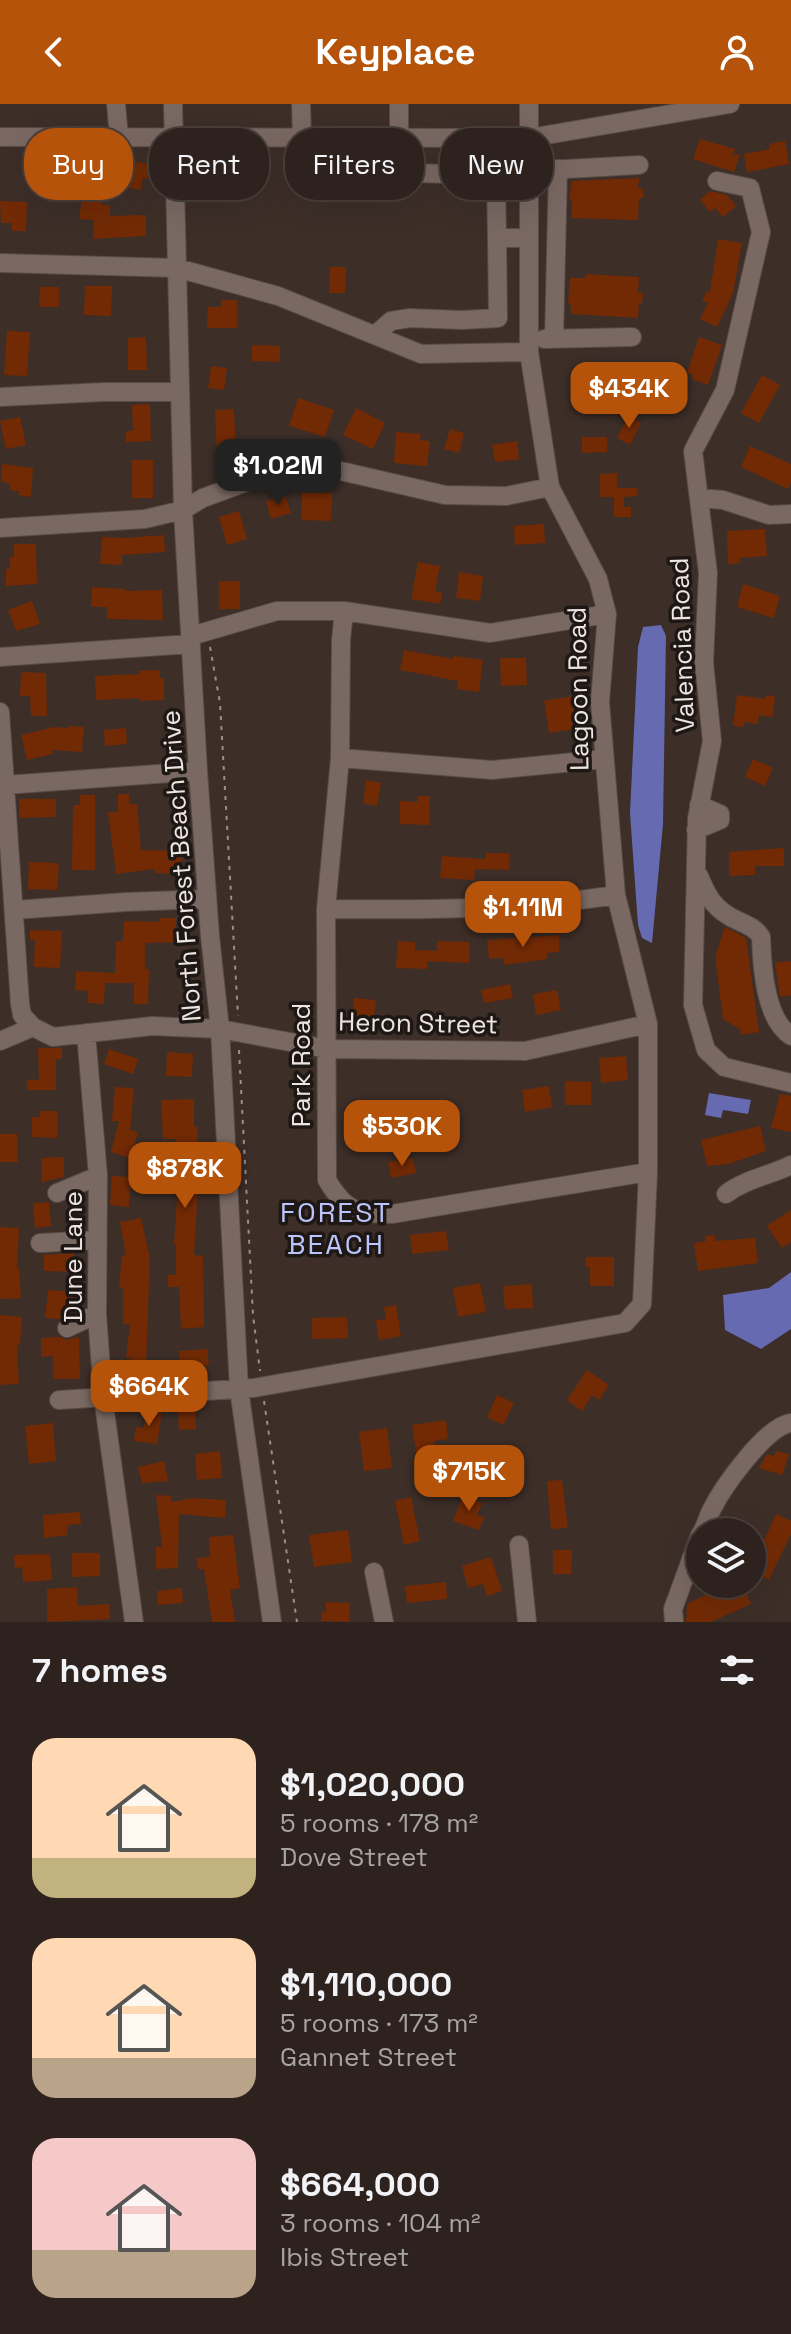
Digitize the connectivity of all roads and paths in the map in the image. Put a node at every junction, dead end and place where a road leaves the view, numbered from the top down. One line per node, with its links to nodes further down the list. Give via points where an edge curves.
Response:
1 (116, 104): 8 (street)
2 (173, 104): 9 (street, North Forest Beach Drive)
3 (301, 104): 10 (street)
4 (399, 104): 11 (street)
5 (529, 104): 12 (street, Lagoon Road)
6 (730, 104): 7 (street)
7 (659, 110): 13 (street)
8 (118, 128)
9 (180, 128)
10 (302, 128)
11 (399, 128)
12 (529, 128)
13 (553, 133)
14 (0, 137): 15 (street)
15 (24, 137)
16 (639, 165): 18 (street)
17 (553, 169): 18 (street)
18 (558, 169): 29 (street)
19 (424, 173): 23 (street, via 485,175 496,181)
20 (717, 181): 34 (street, Valencia Road, via 750,188 761,232 725,390 693,451)
21 (180, 200): 26 (street, North Forest Beach Drive)
22 (529, 200): 24 (street, Lagoon Road)
23 (497, 238): 24 (street); 27 (street, via 498,318 410,318 391,321)
24 (529, 238): 30 (street, Lagoon Road)
25 (0, 263): 26 (street)
26 (177, 268): 27 (street, via 278,296); 31 (street, North Forest Beach Drive)
27 (375, 335): 30 (street, via 421,354)
28 (632, 337): 29 (street)
29 (554, 338): 30 (street)
30 (529, 347): 33 (street, Lagoon Road)
31 (178, 392): 32 (street); 35 (street, North Forest Beach Drive)
32 (0, 397)
33 (550, 487): 35 (street, via 506,496 445,495 319,466 288,467); 39 (street, Lagoon Road, via 598,579)
34 (699, 498): 36 (street, via 769,515); 47 (street, Valencia Road, via 708,573 704,662 712,741 699,805)
35 (183, 510): 37 (street, via 145,519); 40 (street, North Forest Beach Drive)
36 (791, 514)
37 (0, 528)
38 (344, 611): 39 (street, via 490,633); 40 (street, via 277,611); 43 (street, Park Road)
39 (607, 614): 44 (street, Lagoon Road, via 600,702)
40 (196, 638): 41 (street); 45 (street, North Forest Beach Drive); 54 (path, via 220,703)
41 (0, 657)
42 (0, 712): 46 (street)
43 (340, 758): 44 (street, via 492,770); 50 (street, Park Road)
44 (604, 759): 48 (street, Lagoon Road)
45 (198, 771): 46 (street); 49 (street, North Forest Beach Drive)
46 (5, 785): 51 (street)
47 (696, 865): 56 (street, via 708,898 761,937 771,1006 782,1030); 59 (street, Valencia Road, via 693,1005 706,1050 724,1067)
48 (616, 895): 50 (street, via 479,909); 52 (street, Lagoon Road)
49 (207, 899): 51 (street); 54 (street, North Forest Beach Drive)
50 (326, 909): 58 (street, Park Road)
51 (14, 910): 53 (street, via 20,1004)
52 (648, 1024): 58 (street, Heron Street, via 525,1051); 63 (street, Lagoon Road)
53 (33, 1027): 55 (street, Heron Street, via 53,1037); 57 (street)
54 (229, 1030): 55 (street, Heron Street, via 152,1026); 58 (street, Heron Street); 71 (path); 72 (street, North Forest Beach Drive)
55 (86, 1033): 61 (street, Dune Lane)
56 (791, 1036)
57 (0, 1041)
58 (328, 1049): 63 (street, Park Road, via 327,1180 339,1200 360,1213 392,1214)
59 (791, 1083)
60 (75, 1123): 61 (street)
61 (94, 1128): 64 (street, Dune Lane)
62 (791, 1165): 66 (street, via 740,1183)
63 (648, 1172): 71 (street, Lagoon Road, via 642,1304 625,1323)
64 (98, 1176): 65 (street); 67 (street, Dune Lane)
65 (57, 1193)
66 (726, 1194)
67 (96, 1240): 68 (street); 69 (street, Dune Lane)
68 (40, 1243)
69 (97, 1314): 70 (street); 73 (street, Dune Lane)
70 (67, 1328)
71 (262, 1387): 72 (street); 82 (path)
72 (239, 1389): 73 (street); 81 (street, North Forest Beach Drive)
73 (103, 1397): 74 (street); 80 (street, Dune Lane)
74 (59, 1400)
75 (791, 1423): 76 (street, via 768,1435)
76 (708, 1518)
77 (519, 1545): 84 (street)
78 (374, 1572): 83 (street)
79 (686, 1574): 85 (street, via 673,1609)
80 (134, 1622)
81 (272, 1622)
82 (297, 1622)
83 (384, 1622)
84 (526, 1622)
85 (674, 1622)

